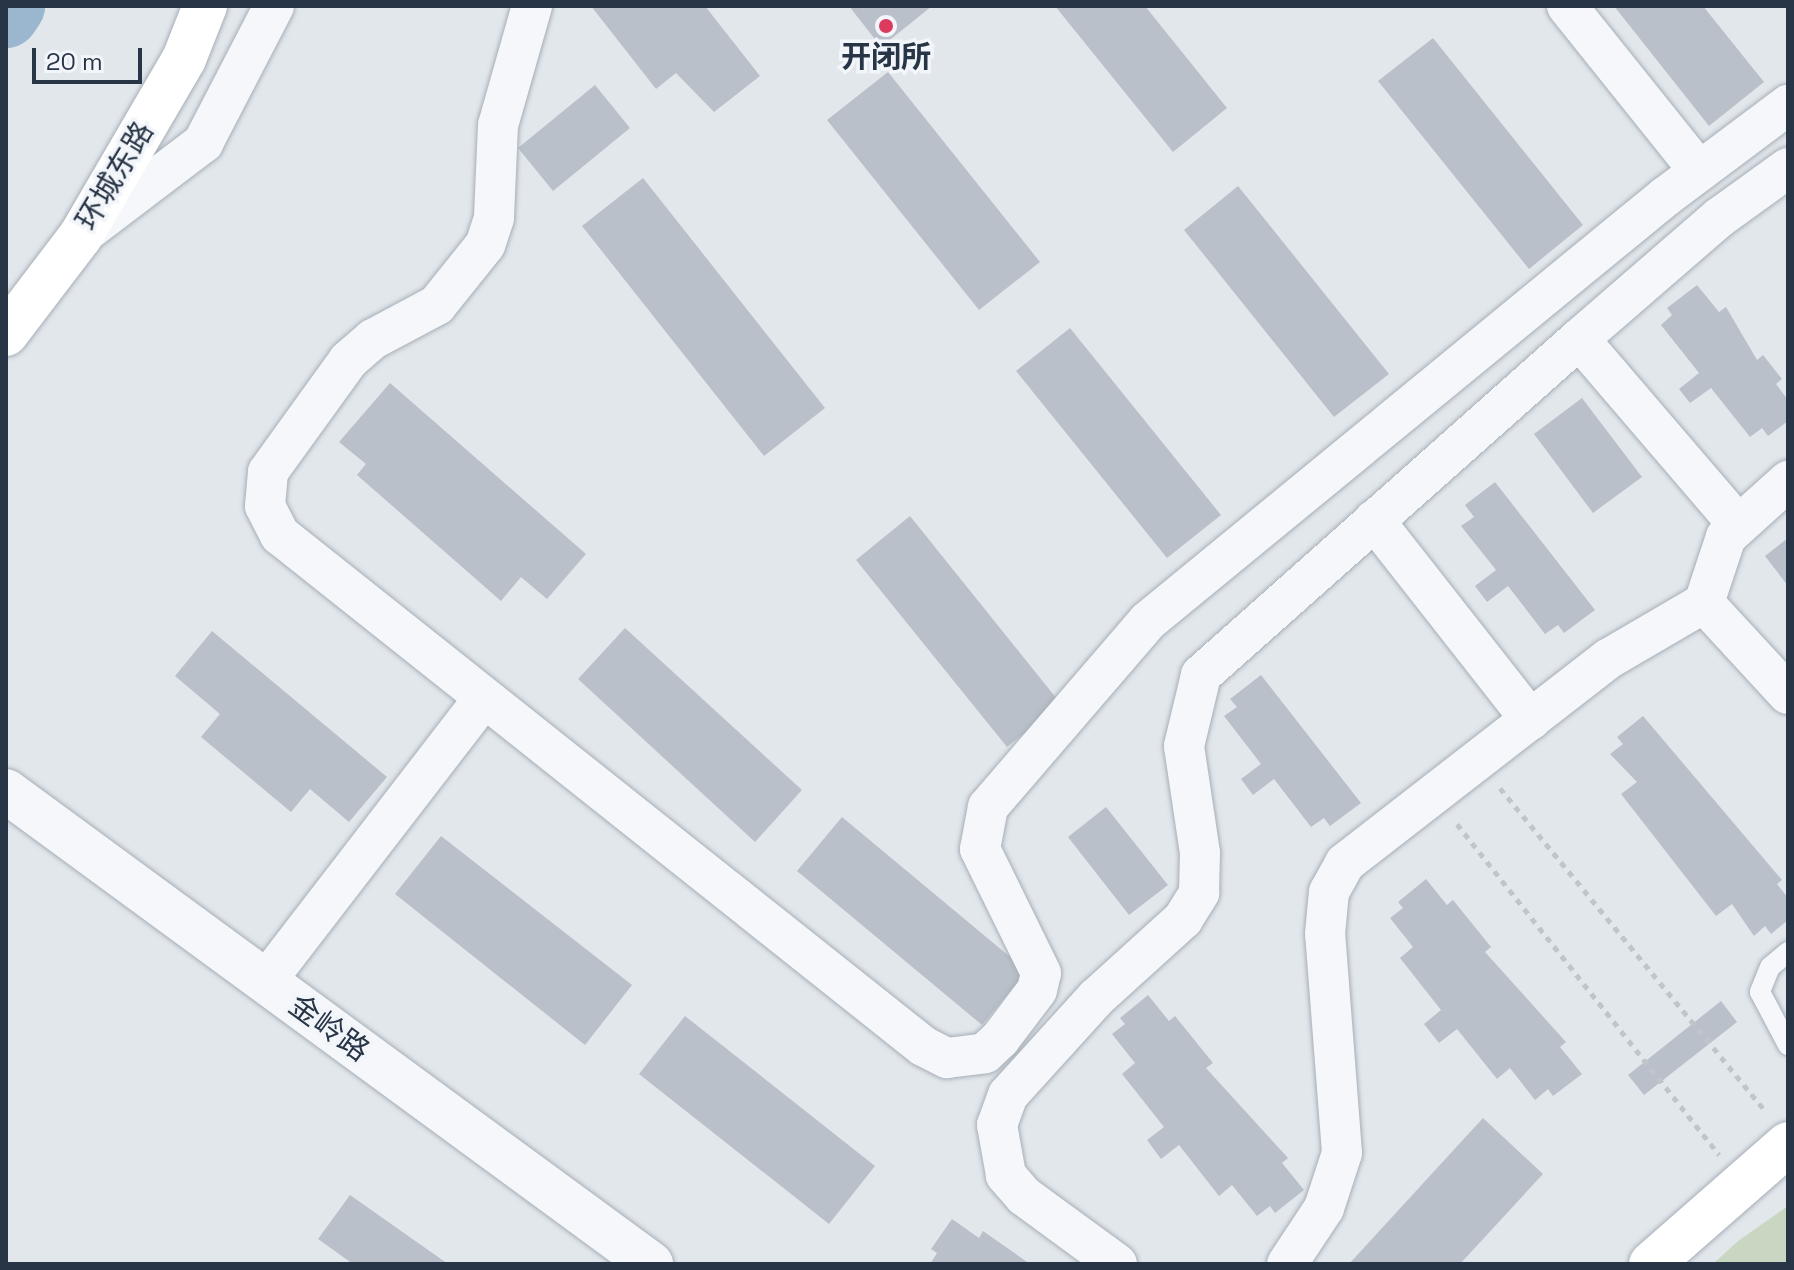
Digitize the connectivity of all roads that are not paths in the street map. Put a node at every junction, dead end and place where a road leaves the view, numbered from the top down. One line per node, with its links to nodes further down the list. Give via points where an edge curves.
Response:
1 (205, 6): 8 (main road, 环城东路, via 184,59)
2 (274, 6): 8 (street, via 203,143)
3 (532, 6): 16 (street, via 498,125 494,218 485,245 437,305 373,339 348,361 268,472 265,506 280,535)
4 (1567, 6): 7 (street)
5 (1788, 105): 7 (street)
6 (1788, 168): 10 (street, via 1720,217)
7 (1699, 171): 16 (street, via 1148,621 988,807 980,849 1041,973 1037,990 985,1053 947,1058 923,1046)
8 (80, 237): 9 (main road, 环城东路)
9 (6, 334)
10 (1579, 339): 12 (street); 13 (street)
11 (1788, 481): 13 (street)
12 (1374, 520): 17 (street); 24 (street, via 1201,675 1184,746 1200,853 1199,893 1183,919 1096,998 1008,1095 997,1125 1006,1175 1024,1196)
13 (1736, 522): 14 (street)
14 (1704, 603): 15 (street); 17 (street, via 1608,659)
15 (1788, 694)
16 (484, 698): 20 (street)
17 (1531, 720): 25 (street, via 1345,863 1329,892 1325,934 1342,1153 1324,1208)
18 (6, 791): 20 (street, 金岭路)
19 (1788, 952): 21 (lane, via 1770,967 1760,992 1766,1014)
20 (266, 981): 23 (street, 金岭路)
21 (1788, 1045)
22 (1778, 1130): 26 (main road, via 1741,1183)
23 (651, 1264)
24 (1117, 1264)
25 (1287, 1264)
26 (1651, 1264)

